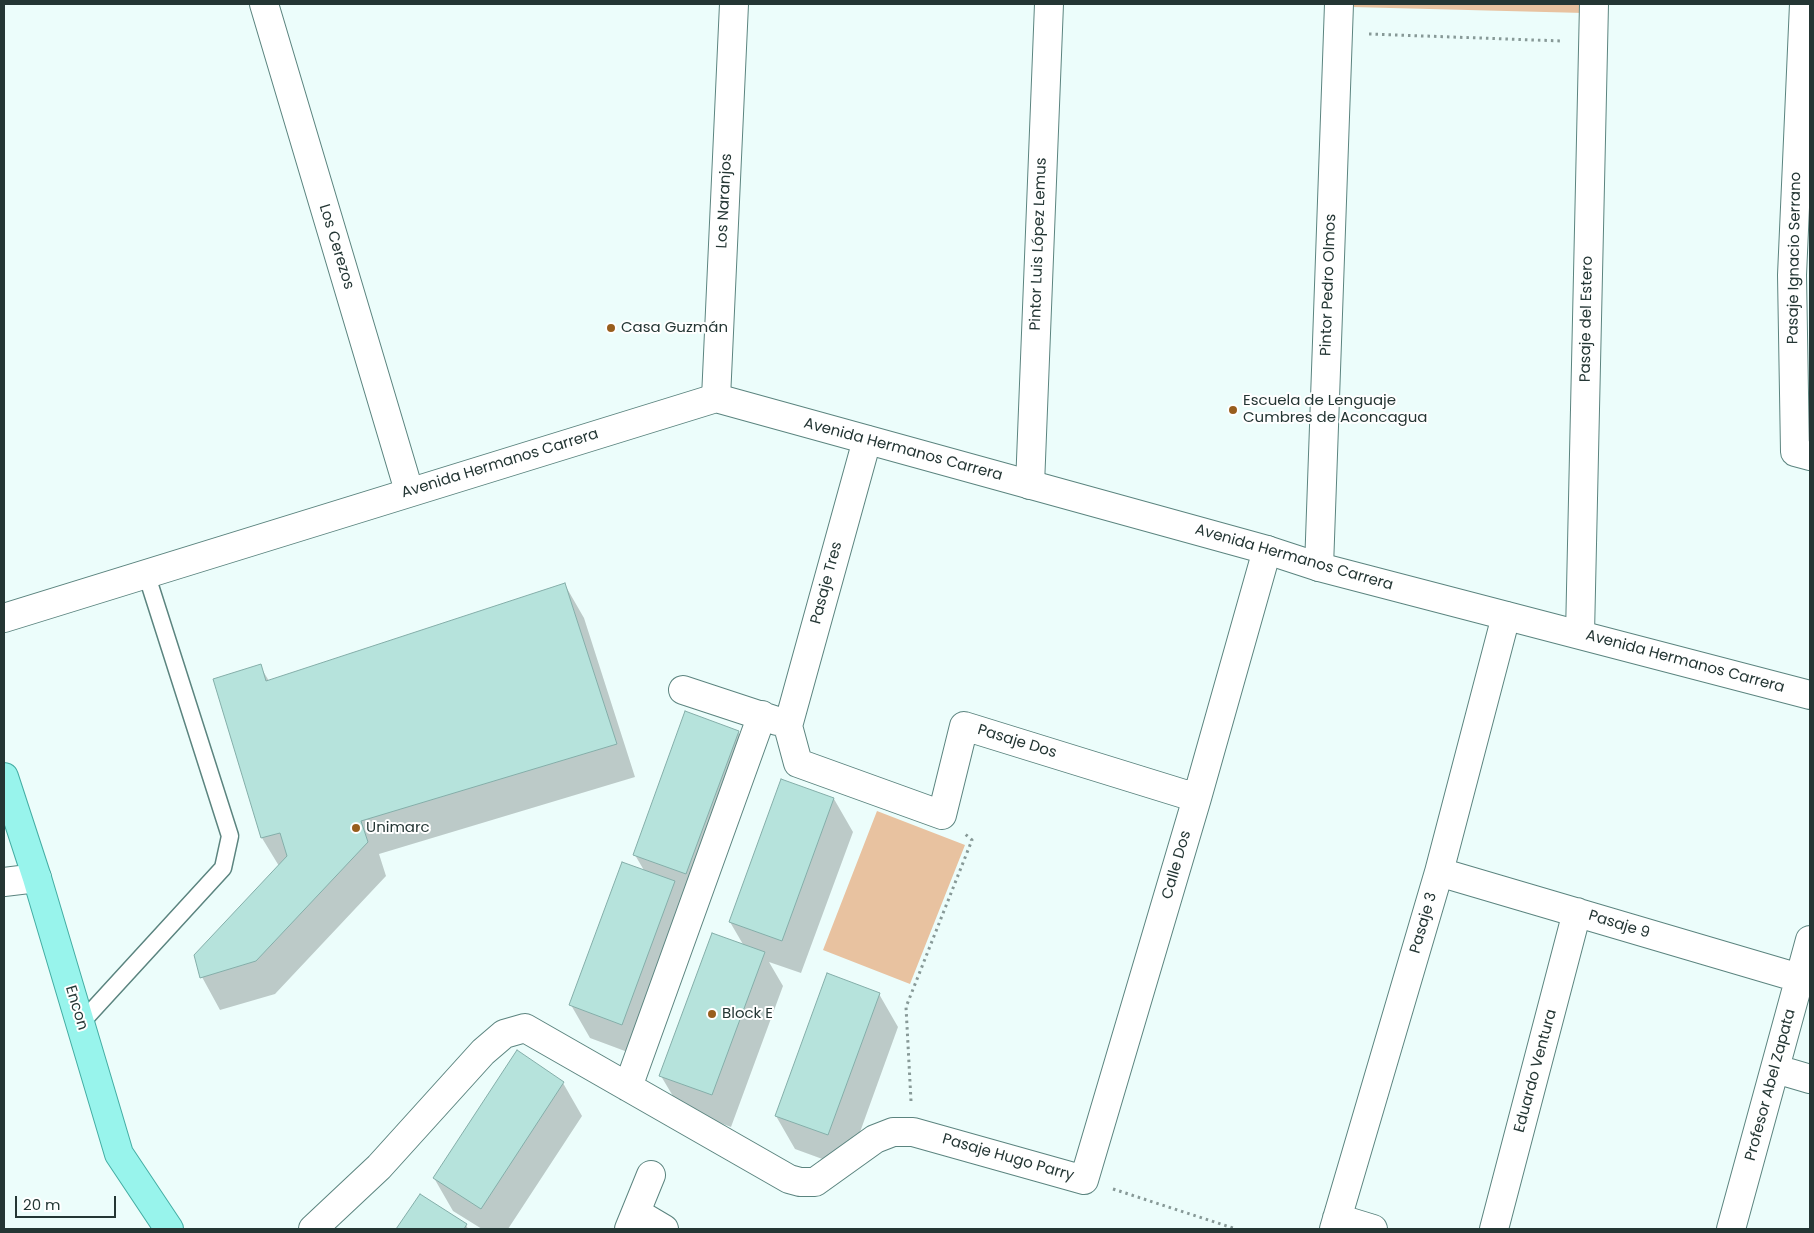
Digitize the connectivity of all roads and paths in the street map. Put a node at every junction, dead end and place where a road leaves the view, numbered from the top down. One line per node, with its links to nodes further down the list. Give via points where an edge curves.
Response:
1 (264, 4): 14 (street, Los Cerezos)
2 (734, 4): 10 (street, Los Naranjos)
3 (1048, 4): 13 (street, Pintor Luis López Lemus)
4 (1339, 4): 7 (street, Pintor Pedro Olmos)
5 (1594, 4): 8 (street, Pasaje del Estero)
6 (1804, 4): 9 (street, Pasaje Ignacio Serrano)
7 (1338, 33): 8 (path); 16 (street, Pintor Pedro Olmos)
8 (1593, 42): 20 (street, Pasaje del Estero)
9 (1801, 278): 12 (street, Pasaje Ignacio Serrano)
10 (716, 398): 11 (street, Avenida Hermanos Carrera); 14 (street, Avenida Hermanos Carrera)
11 (866, 440): 13 (street, Avenida Hermanos Carrera); 24 (street, Pasaje Tres)
12 (1803, 454)
13 (1030, 485): 15 (street, Avenida Hermanos Carrera)
14 (409, 491): 17 (street, Avenida Hermanos Carrera)
15 (1266, 550): 16 (street, Avenida Hermanos Carrera); 26 (street, Calle Dos)
16 (1320, 566): 18 (street, Avenida Hermanos Carrera)
17 (146, 573): 19 (street, Avenida Hermanos Carrera); 34 (lane, via 230,836 223,868)
18 (1506, 616): 20 (street, Avenida Hermanos Carrera); 28 (street, Pasaje 3)
19 (4, 618)
20 (1580, 634): 22 (street, Avenida Hermanos Carrera)
21 (683, 690): 23 (street)
22 (1810, 695)
23 (762, 715): 24 (street); 37 (street)
24 (788, 726): 27 (street, via 798,763)
25 (4, 777): 29 (main road, Encon)
26 (1196, 798): 27 (street, Pasaje Dos, via 964,726); 40 (street, Calle Dos)
27 (942, 816): 38 (path, via 972,840 906,1007)
28 (1439, 872): 31 (street, Pasaje 9); 42 (street, Pasaje 3)
29 (37, 878): 30 (street); 34 (main road, Encon)
30 (4, 882)
31 (1577, 912): 33 (street, Pasaje 9); 48 (street, Eduardo Ventura)
32 (1810, 940): 33 (street, Profesor Abel Zapata)
33 (1799, 978): 35 (street, Profesor Abel Zapata)
34 (80, 1024): 43 (main road, Encon, via 119,1154)
35 (1776, 1070): 36 (street); 49 (street, Profesor Abel Zapata)
36 (1810, 1079)
37 (628, 1087): 38 (street, Pasaje Hugo Parry, via 800,1182 814,1182 875,1139 892,1132); 44 (street, via 525,1028 504,1034 483,1052 379,1167)
38 (913, 1132): 40 (street, Pasaje Hugo Parry)
39 (651, 1175): 41 (street)
40 (1084, 1180): 46 (path, Pasaje Hugo Parry)
41 (633, 1221): 45 (street)
42 (1336, 1224): 47 (street)
43 (169, 1229)
44 (313, 1229)
45 (664, 1229)
46 (1236, 1229)
47 (1373, 1229)
48 (1494, 1229)
49 (1731, 1229)

